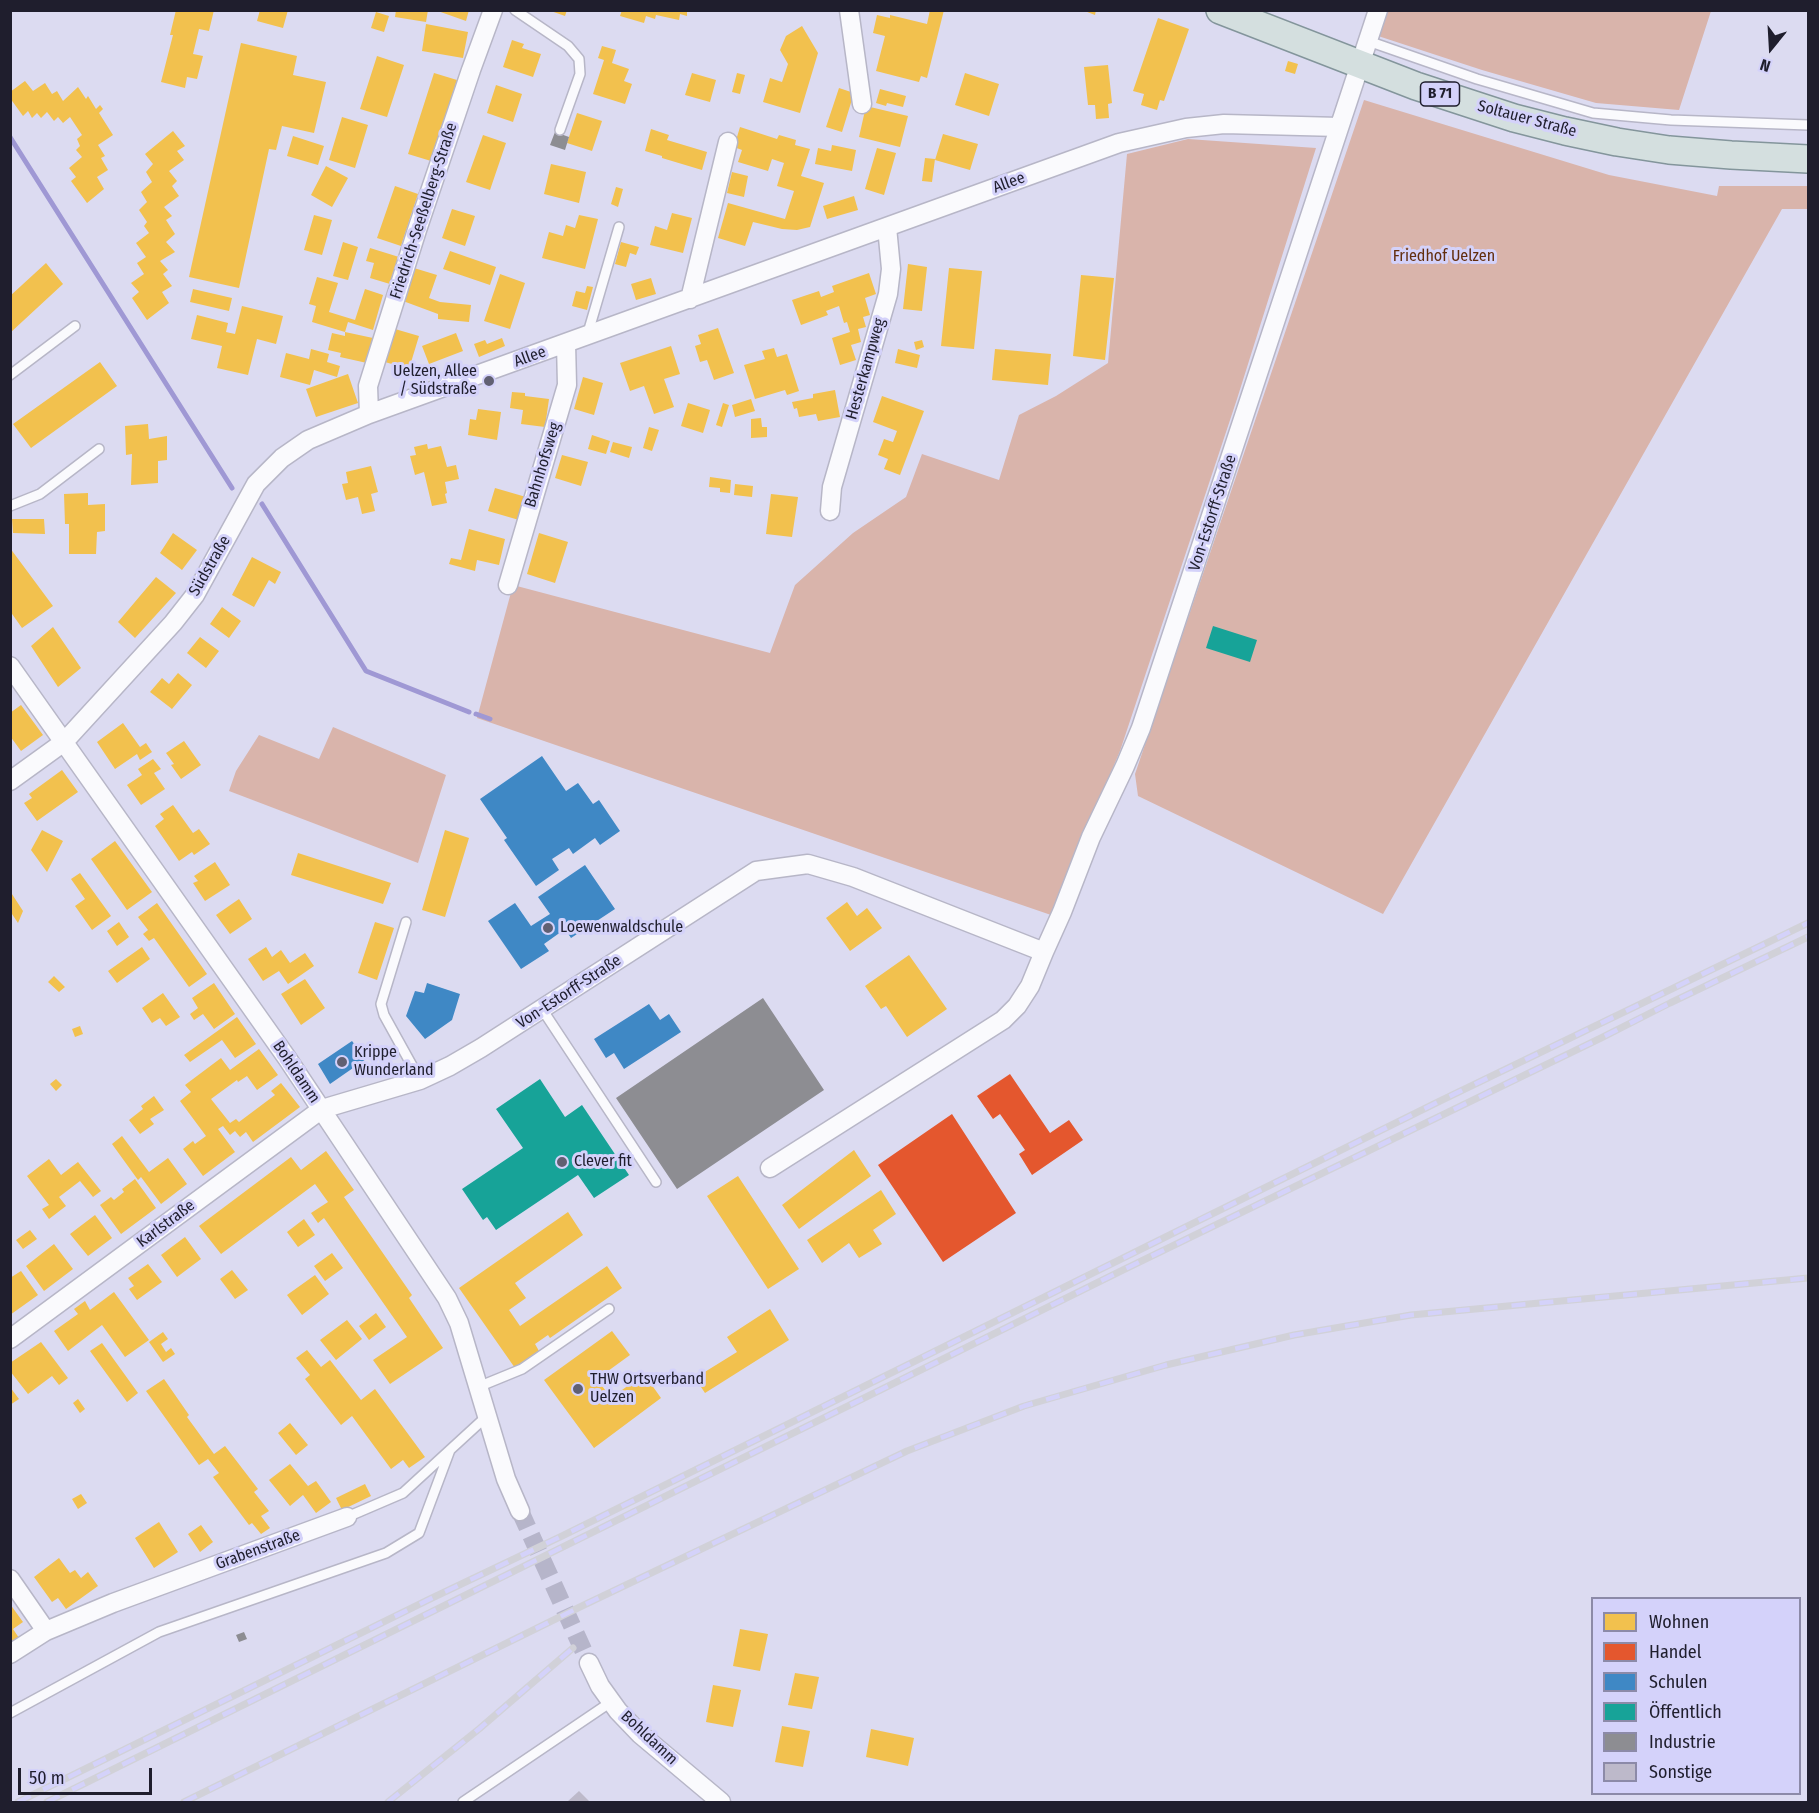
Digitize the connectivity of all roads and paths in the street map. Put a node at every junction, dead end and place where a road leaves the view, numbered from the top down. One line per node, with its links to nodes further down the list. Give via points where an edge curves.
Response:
1 (493, 10): 20 (street, Friedrich-Seeßelberg-Straße, via 368,386)
2 (514, 10): 10 (lane, via 568,46 579,59 580,74)
3 (849, 10): 7 (street)
4 (1220, 10): 6 (main road, Soltauer Straße / B 71)
5 (1378, 10): 6 (street, Von-Estorff-Straße)
6 (1364, 53): 8 (lane, via 1477,79 1593,113); 9 (street, Von-Estorff-Straße); 12 (main road, Soltauer Straße / B 71, via 1416,86 1514,118 1669,150)
7 (862, 104)
8 (1809, 125)
9 (1339, 128): 14 (street, Allee, via 1224,124 1138,138); 29 (street, Von-Estorff-Straße, via 1141,728)
10 (560, 130)
11 (728, 142): 15 (street)
12 (1809, 159)
13 (619, 227): 17 (lane)
14 (887, 227): 15 (street, Allee); 23 (street, Hesterkampweg, via 891,269 888,294 832,487)
15 (690, 299): 17 (street, Allee)
16 (75, 326): 19 (lane)
17 (587, 336): 18 (street, Allee)
18 (566, 344): 20 (street, Allee); 24 (street, Bahnhofsweg, via 567,385)
19 (10, 375)
20 (369, 414): 26 (street, Südstraße, via 308,440 282,458 256,484 195,595)
21 (99, 449): 22 (lane, via 40,494)
22 (10, 506)
23 (830, 511)
24 (508, 585)
25 (10, 666): 26 (street, Bohldamm)
26 (64, 742): 27 (street, Südstraße); 32 (street, Bohldamm)
27 (10, 781)
28 (406, 922): 31 (lane, via 381,1004)
29 (1044, 952): 30 (street, Von-Estorff-Straße, via 853,877 808,864 756,871); 33 (street, Von-Estorff-Straße, via 1030,986 1003,1020)
30 (542, 1010): 31 (street, Von-Estorff-Straße); 34 (lane)
31 (420, 1080): 32 (street, Von-Estorff-Straße)
32 (322, 1109): 36 (street, Karlstraße); 37 (street, Bohldamm, via 447,1298 459,1323)
33 (770, 1168)
34 (656, 1182)
35 (609, 1309): 37 (lane, via 522,1370)
36 (10, 1339)
37 (478, 1387): 38 (street, Bohldamm)
38 (487, 1416): 39 (lane, Grabenstraße); 40 (street, Bohldamm)
39 (450, 1450): 41 (lane, Grabenstraße, via 403,1493); 47 (lane, via 419,1533 386,1552 159,1632)
40 (520, 1511)
41 (347, 1517): 43 (street, Grabenstraße, via 113,1603)
42 (10, 1579): 43 (street)
43 (46, 1632): 44 (street, Grabenstraße)
44 (10, 1654)
45 (590, 1663): 46 (street, Bohldamm)
46 (610, 1699): 48 (lane); 49 (street, Bohldamm, via 640,1734)
47 (10, 1713)
48 (463, 1803)
49 (721, 1803)

